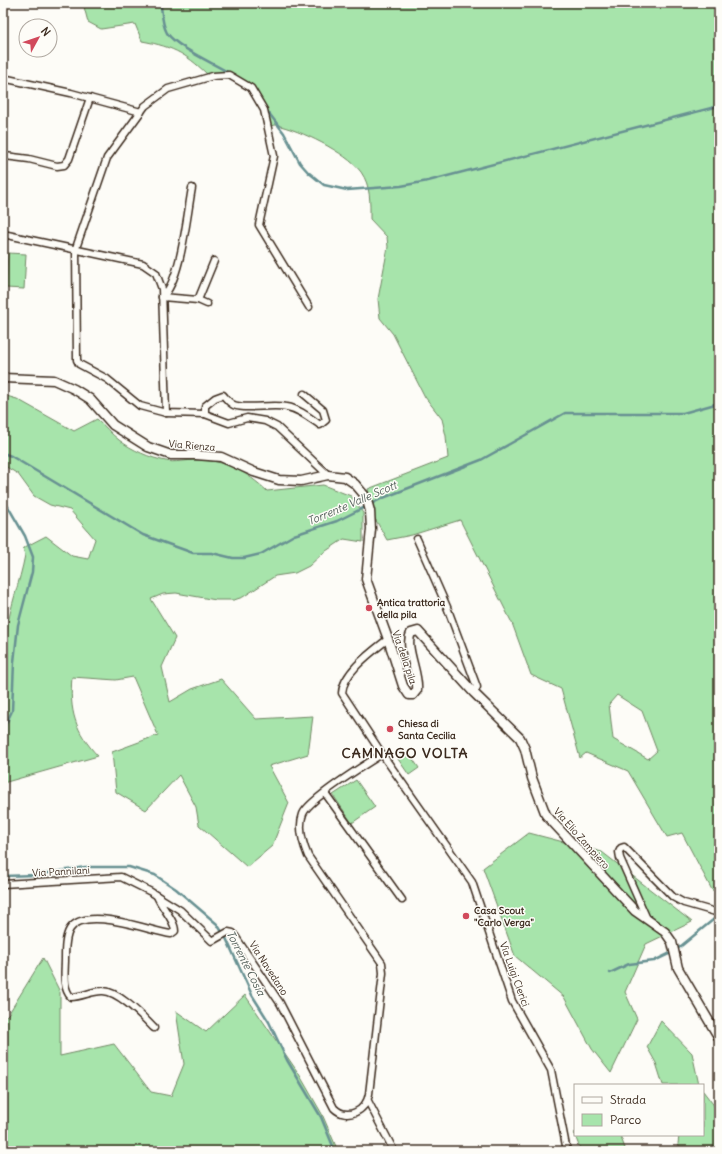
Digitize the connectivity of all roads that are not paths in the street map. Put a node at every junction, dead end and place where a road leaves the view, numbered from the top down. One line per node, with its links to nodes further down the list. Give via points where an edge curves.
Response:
1 (3, 78): 2 (street)
2 (90, 98): 3 (street, via 134,108); 4 (street, via 69,159 64,165 57,166)
3 (141, 112): 7 (street, via 107,158); 12 (street, via 168,89 213,76 229,75 251,88 264,110 274,156 259,225)
4 (5, 156)
5 (192, 188): 9 (street, via 176,275 167,293)
6 (3, 234): 7 (street)
7 (76, 248): 9 (street, via 143,264 156,273); 15 (street, via 79,364 107,380 140,406)
8 (214, 261): 10 (street)
9 (162, 297): 10 (street); 15 (street)
10 (198, 300): 11 (street)
11 (207, 304)
12 (309, 307)
13 (3, 378): 17 (street, Via Rienza, via 54,380 74,389 90,399 113,425 148,447 171,455 196,454 221,458 279,480 301,481)
14 (304, 394): 16 (street, via 323,410 326,420 320,425 288,407 271,404 247,407 233,405 223,395 204,406)
15 (166, 413): 16 (street)
16 (205, 414): 17 (street, via 229,423 247,418 266,421 277,427)
17 (328, 475): 18 (street, Via Rienza, via 345,477)
18 (366, 497): 20 (street, Via della pila, via 371,529 366,580)
19 (417, 539): 21 (street, via 447,607 477,687)
20 (388, 638): 22 (street, Via della pila, via 403,686 409,695); 23 (street, Via Luigi Clerici, via 361,661 342,689 344,698)
21 (474, 693): 22 (street, Via Elio Zampiero, via 421,633 415,631 411,633 409,641 418,686); 30 (street, Via Elio Zampiero, via 523,743 532,778 546,815 635,911)
22 (413, 695)
23 (382, 754): 24 (street); 35 (street, Via Luigi Clerici, via 472,882 512,1001 551,1070)
24 (325, 793): 28 (street); 33 (street, via 303,813 302,842 308,856 382,963 383,973)
25 (121, 877): 26 (street, Via Pannilani); 27 (street, Via Navedano)
26 (3, 884)
27 (157, 896): 31 (street, via 161,907 175,926 175,931 171,934 140,928 122,921 99,919 77,923 71,927 65,945 65,982 68,994 78,997 98,991 112,993); 33 (street, Via Navedano, via 180,910 212,941 228,932 233,933 280,1003 330,1102 339,1113 354,1113)
28 (402, 900)
29 (718, 912): 30 (street, via 684,903 673,897 634,856 624,847 621,848 620,858)
30 (647, 919): 32 (street, Via Elio Zampiero, via 665,932 672,942 678,968)
31 (154, 1028)
32 (719, 1038)
33 (368, 1101): 34 (street)
34 (394, 1151)
35 (567, 1151)

